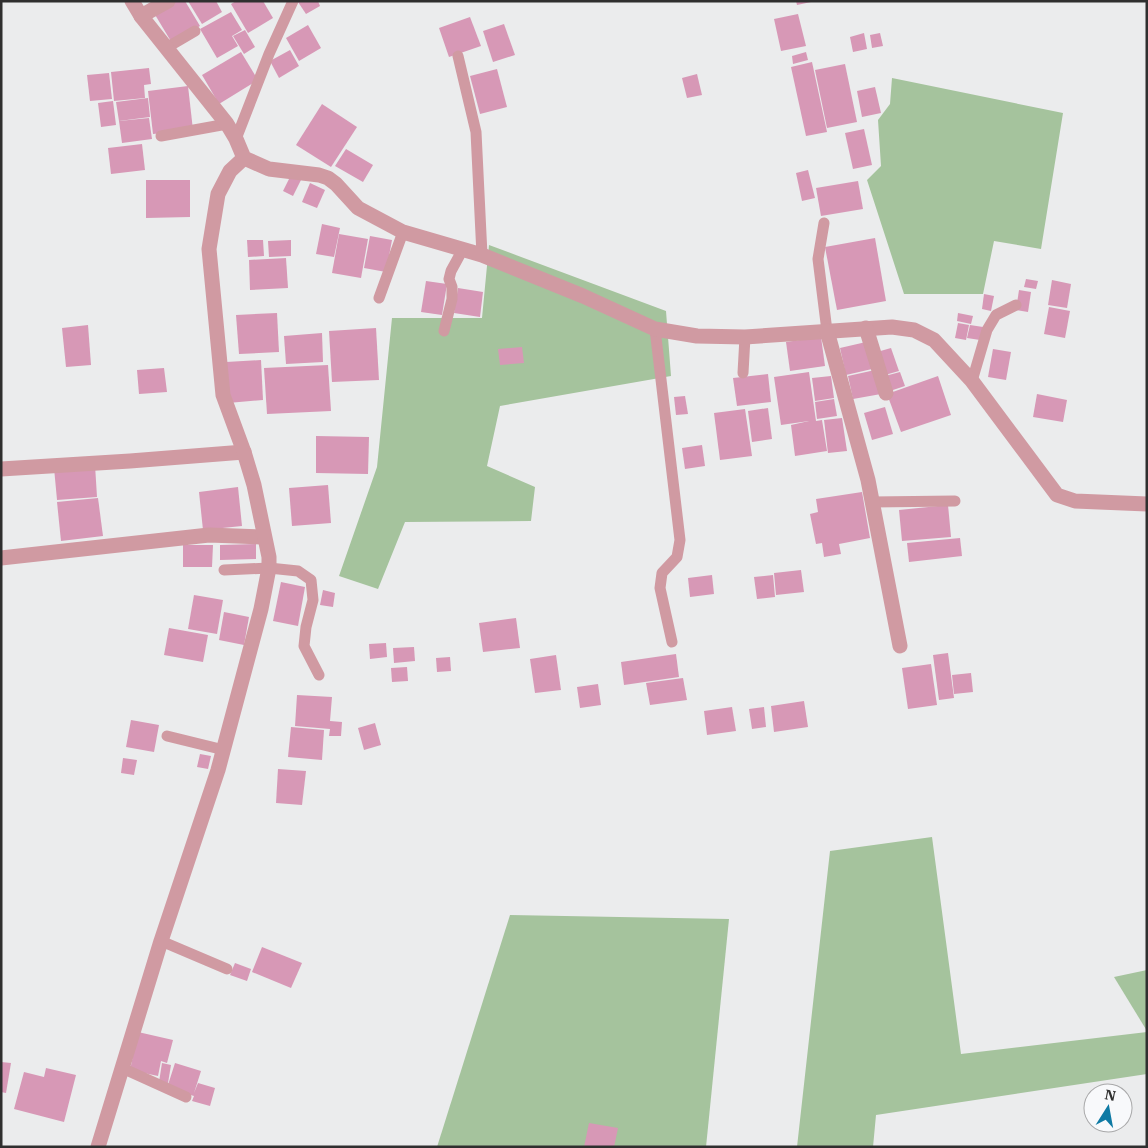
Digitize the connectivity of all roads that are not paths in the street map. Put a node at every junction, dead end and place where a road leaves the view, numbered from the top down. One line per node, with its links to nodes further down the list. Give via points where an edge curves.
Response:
1 (132, 1): 4 (street)
2 (168, 1): 4 (street)
3 (293, 1): 10 (lane)
4 (141, 16): 6 (street)
5 (195, 31): 6 (lane)
6 (166, 48): 8 (street)
7 (458, 56): 15 (lane, via 476,132)
8 (226, 124): 9 (lane); 10 (street)
9 (161, 136)
10 (236, 139): 11 (street)
11 (244, 158): 13 (street, via 269,169 328,178 358,208); 26 (street, via 230,171 218,194 209,249 223,395)
12 (824, 223): 21 (lane, via 818,259)
13 (403, 232): 14 (street); 16 (lane)
14 (463, 249): 15 (street); 20 (lane, via 449,279 452,299)
15 (482, 255): 19 (street)
16 (378, 298)
17 (1016, 305): 24 (lane, via 996,315 987,330)
18 (866, 328): 21 (street); 24 (street, via 914,330 934,340); 25 (street)
19 (655, 329): 22 (street, via 697,336); 35 (lane, via 680,540 677,557 662,573 660,588)
20 (444, 331)
21 (827, 331): 22 (street); 29 (street)
22 (746, 337): 23 (lane)
23 (743, 373)
24 (972, 381): 30 (street, via 1057,495 1075,501)
25 (886, 394)
26 (244, 452): 27 (street); 31 (street)
27 (1, 469)
28 (955, 501): 29 (lane)
29 (872, 502): 36 (street)
30 (1147, 504)
31 (264, 536): 32 (street, via 210,535); 33 (street)
32 (1, 558)
33 (270, 568): 34 (lane); 37 (lane, via 298,571 311,580 313,600 304,646); 39 (street)
34 (224, 570)
35 (672, 642)
36 (900, 646)
37 (319, 675)
38 (167, 736): 39 (lane)
39 (224, 750): 40 (street)
40 (161, 941): 41 (lane); 42 (street)
41 (228, 969)
42 (122, 1068): 43 (lane); 44 (street)
43 (186, 1097)
44 (98, 1147)

